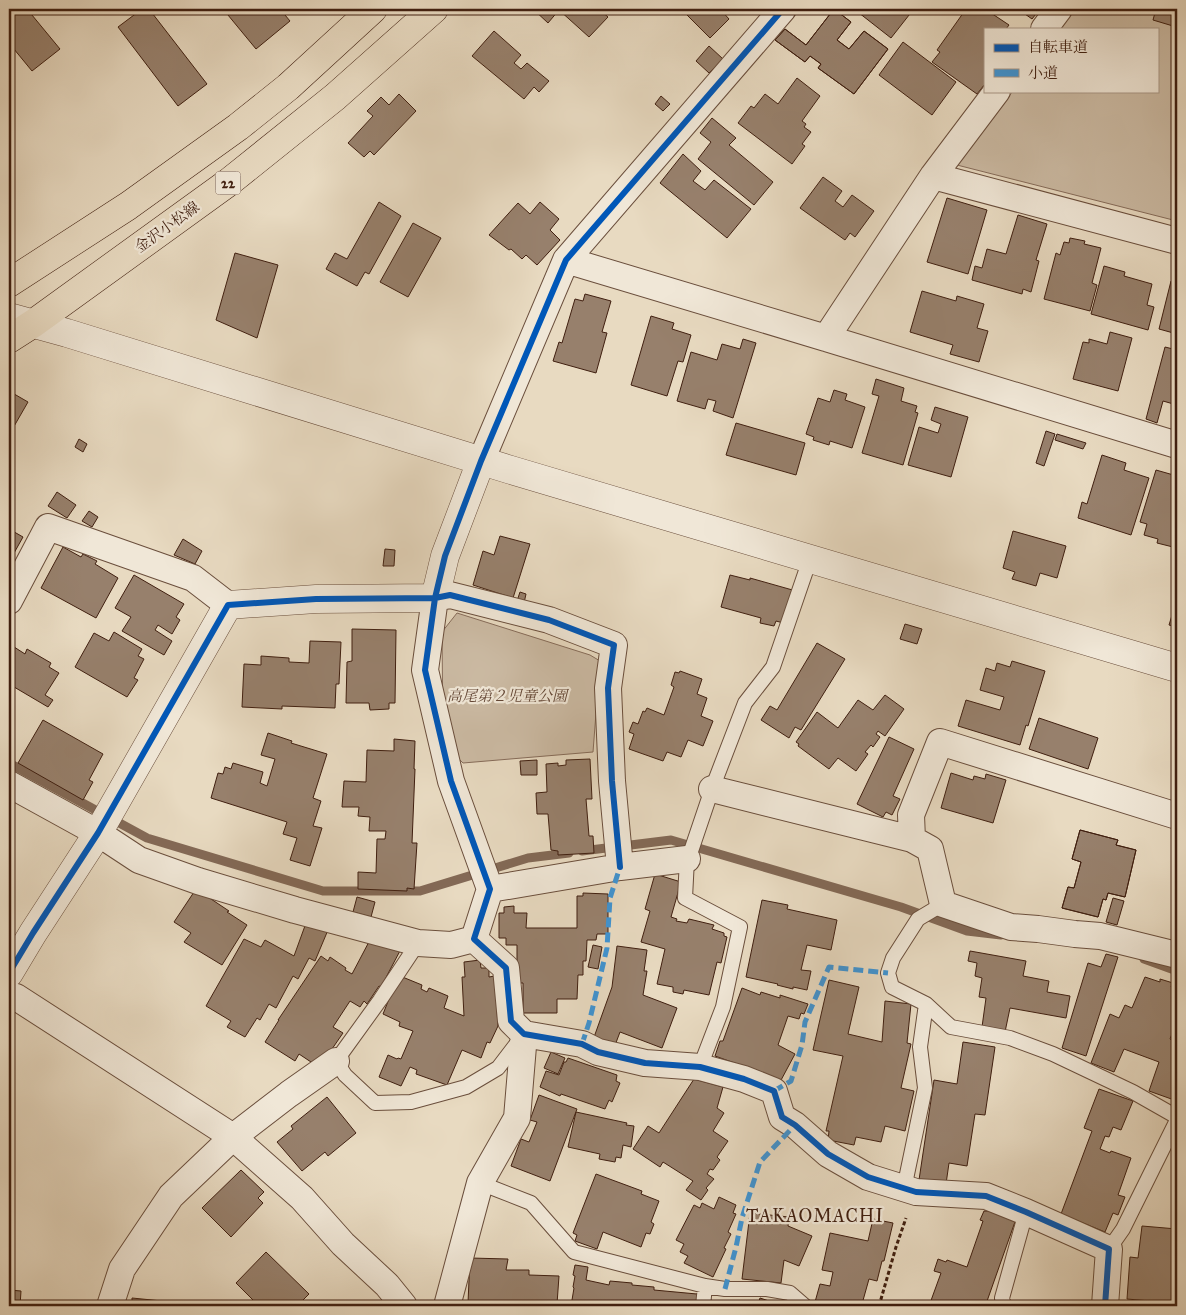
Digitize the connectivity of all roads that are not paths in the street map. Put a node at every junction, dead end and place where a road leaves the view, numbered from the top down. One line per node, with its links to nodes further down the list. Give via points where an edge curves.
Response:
1 (373, 9): 10 (main road, via 288,87 238,127 128,206)
2 (434, 9): 11 (main road, 金沢小松線 / 22, via 335,97 229,182)
3 (783, 9): 9 (street)
4 (1059, 9): 5 (street)
5 (1045, 28)
6 (996, 92): 7 (street)
7 (933, 176): 8 (street); 12 (street)
8 (1177, 240)
9 (566, 260): 12 (street); 15 (street)
10 (9, 283)
11 (21, 320): 13 (main road, 金沢小松線 / 22); 15 (street)
12 (826, 338): 14 (street)
13 (9, 339)
14 (1177, 445)
15 (481, 461): 16 (street); 17 (street, via 444,556)
16 (810, 559): 20 (street); 22 (lane, via 773,667 745,703)
17 (435, 598): 19 (street, via 316,599); 27 (street, via 450,595 549,620 614,645 608,688); 28 (street, via 425,670 451,781)
18 (9, 601): 19 (street, via 48,527 193,578)
19 (228, 605): 24 (street)
20 (1177, 668)
21 (9, 784): 24 (street)
22 (712, 789): 25 (street); 26 (lane)
23 (1177, 816): 25 (street, via 940,742 911,815)
24 (98, 833): 31 (street, via 139,860 198,882); 33 (street)
25 (912, 839): 29 (street, via 930,849)
26 (686, 859): 27 (street); 38 (lane, via 686,898 740,927 723,1007)
27 (620, 867): 28 (street)
28 (490, 889): 30 (street)
29 (943, 904): 32 (street, via 1011,927 1100,936); 35 (lane, via 918,919 893,958 888,973 892,987)
30 (474, 939): 31 (street, via 451,945); 36 (street, via 506,968 511,1021)
31 (418, 943): 37 (lane)
32 (1177, 955)
33 (9, 973)
34 (9, 995): 40 (street)
35 (926, 1004): 39 (lane, via 951,1027 1010,1038 1053,1054 1133,1092); 42 (lane, via 920,1047 925,1088 906,1179)
36 (524, 1034): 37 (lane, via 498,1068 466,1088 411,1102 375,1103 344,1075); 38 (street, via 582,1044 598,1052 645,1063); 41 (street, via 517,1118)
37 (336, 1061): 40 (street)
38 (700, 1068): 42 (street, via 744,1079 774,1091 782,1116 828,1154 868,1178)
39 (1177, 1118): 44 (lane, via 1123,1229)
40 (233, 1137): 46 (street, via 171,1196 122,1269); 47 (street, via 302,1198)
41 (480, 1183): 45 (lane, via 531,1203 574,1252); 48 (street)
42 (916, 1192): 43 (street, via 986,1196)
43 (1026, 1212): 44 (street); 51 (lane, via 1002,1298)
44 (1109, 1249): 52 (street)
45 (705, 1286): 49 (lane); 50 (lane, via 790,1292)
46 (110, 1306)
47 (404, 1306)
48 (448, 1306)
49 (703, 1306)
50 (805, 1306)
51 (1004, 1306)
52 (1105, 1306)

